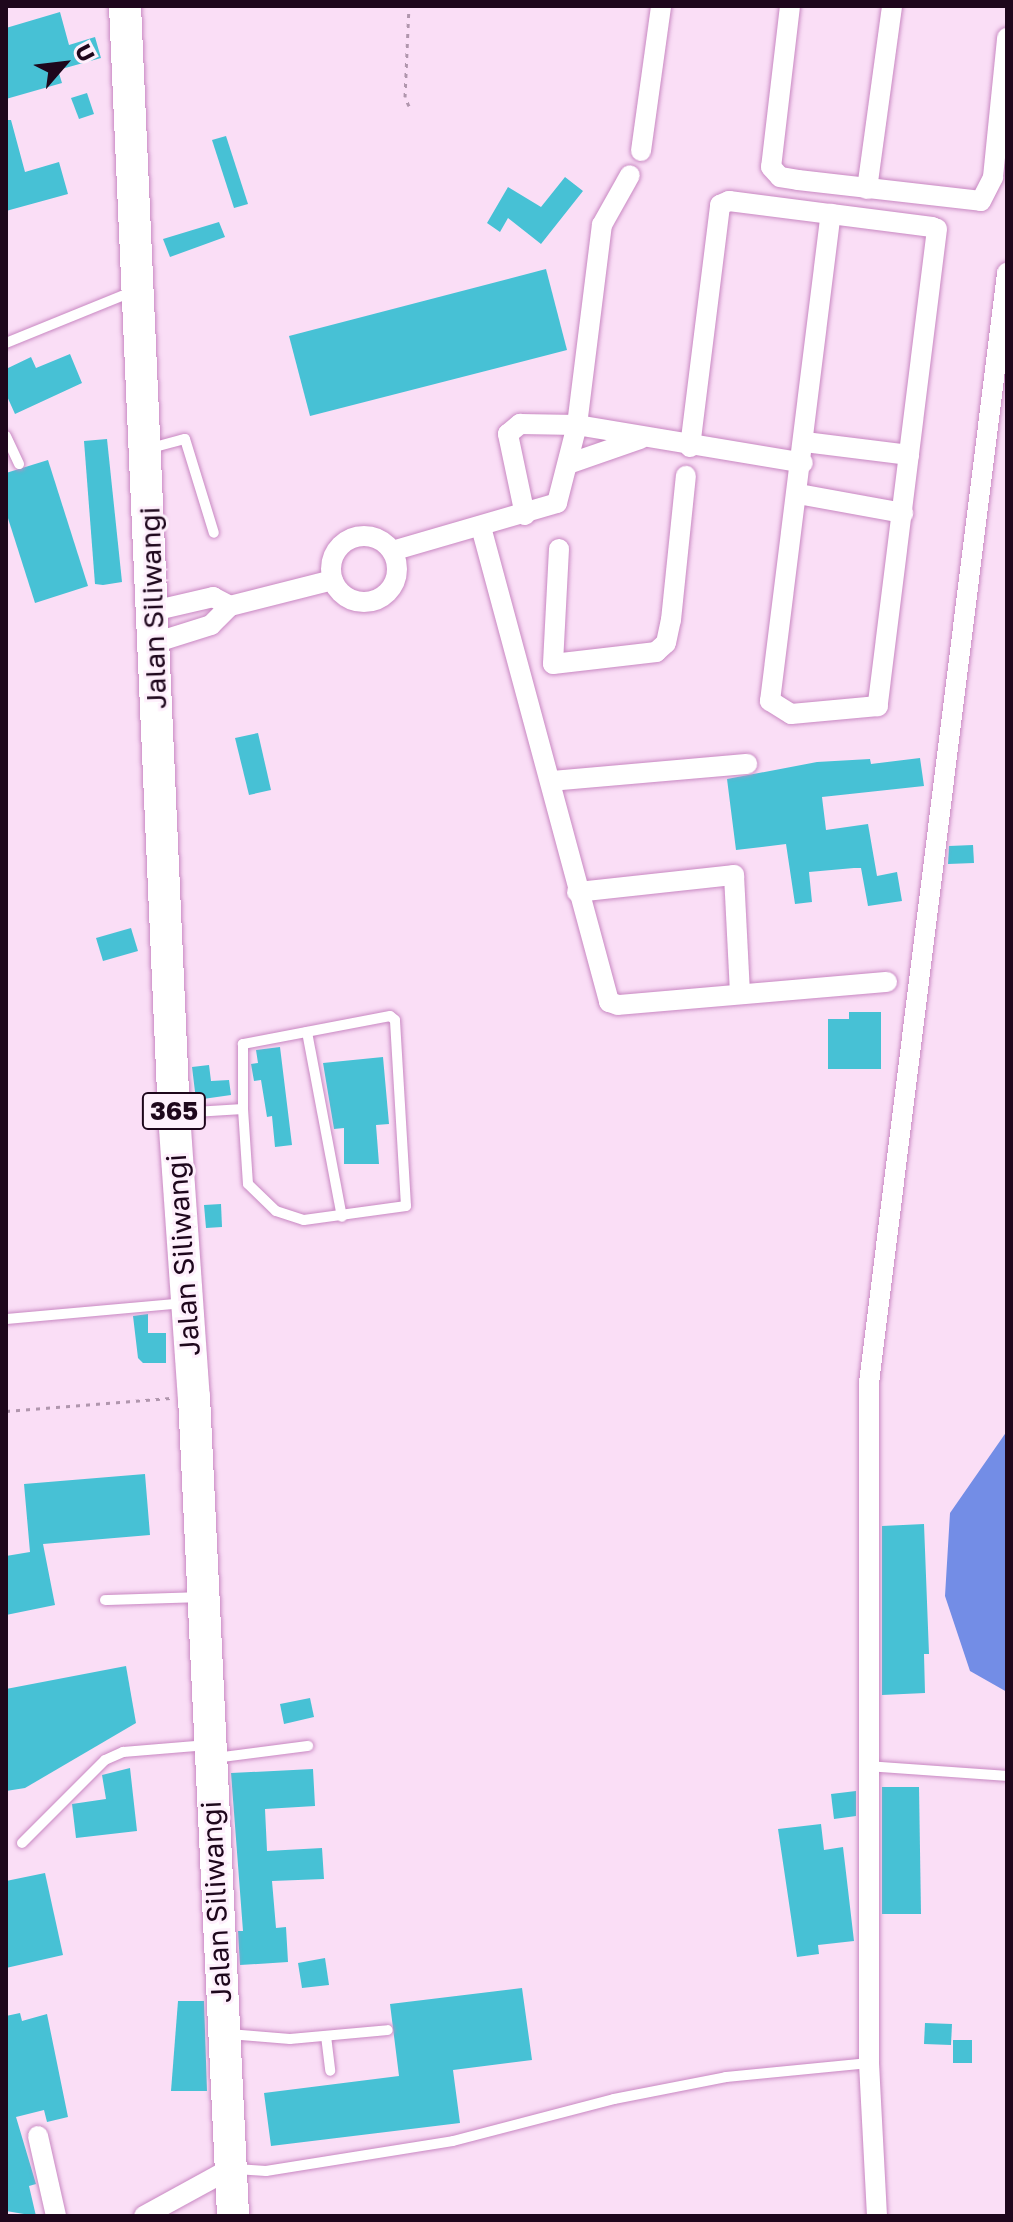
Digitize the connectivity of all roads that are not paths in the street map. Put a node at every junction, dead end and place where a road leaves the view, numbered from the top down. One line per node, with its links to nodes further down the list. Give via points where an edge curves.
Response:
1 (125, 6): 11 (main road, Jalan Siliwangi / 365)
2 (661, 6): 6 (street)
3 (790, 6): 8 (street, via 771,167 780,177)
4 (892, 6): 8 (street)
5 (1007, 38): 8 (street, via 993,177 981,201)
6 (641, 151)
7 (630, 175): 13 (street, via 602,225)
8 (867, 189)
9 (831, 214): 16 (street); 17 (street, via 729,201 720,205); 19 (street, via 938,230)
10 (1007, 273): 51 (street, via 869,1383)
11 (136, 290): 12 (lane); 18 (main road, Jalan Siliwangi / 365)
12 (6, 343)
13 (577, 425): 15 (street); 22 (street); 26 (street, via 520,424 509,430)
14 (6, 436): 21 (lane)
15 (640, 439): 17 (street); 22 (street)
16 (805, 442): 19 (street); 20 (street)
17 (690, 447): 20 (street)
18 (146, 449): 28 (lane, via 185,439); 33 (main road, Jalan Siliwangi / 365)
19 (909, 455): 25 (street)
20 (803, 463): 24 (street)
21 (19, 464)
22 (568, 464): 26 (street, via 557,503)
23 (686, 476): 34 (street, via 666,643 645,655)
24 (798, 494): 25 (street); 25 (street, via 770,701 791,714 880,703)
25 (903, 513)
26 (525, 515): 27 (street)
27 (481, 527): 30 (street); 35 (street)
28 (214, 533)
29 (559, 549): 34 (street)
30 (392, 551): 31 (street, via 375,537 346,540 333,558); 31 (street, via 396,580 376,601 353,601)
31 (333, 580): 32 (street)
32 (230, 606): 33 (street, via 211,625); 33 (street, via 213,597)
33 (154, 627): 43 (main road, Jalan Siliwangi / 365)
34 (553, 664): 35 (street)
35 (518, 670): 37 (street)
36 (747, 764): 37 (street)
37 (551, 781): 38 (street)
38 (577, 892): 40 (street, via 609,1002); 40 (street, via 734,875)
39 (887, 982): 40 (street)
40 (740, 993)
41 (307, 1032): 42 (lane, via 243,1044); 44 (lane); 44 (lane, via 383,1013 395,1020 409,1198 398,1210)
42 (243, 1109): 43 (lane); 44 (lane, via 248,1184 262,1201 304,1220)
43 (174, 1114): 45 (main road, Jalan Siliwangi / 365)
44 (342, 1217)
45 (186, 1303): 46 (lane); 47 (main road, Jalan Siliwangi / 365)
46 (7, 1318)
47 (202, 1597): 48 (lane); 50 (main road, Jalan Siliwangi / 365)
48 (105, 1600)
49 (308, 1746): 50 (lane)
50 (208, 1752): 53 (lane, via 123,1752 105,1760); 55 (main road, Jalan Siliwangi / 365)
51 (866, 1766): 52 (lane); 57 (street)
52 (1007, 1776)
53 (22, 1843)
54 (388, 2030): 56 (lane)
55 (223, 2034): 56 (lane); 60 (main road, Jalan Siliwangi / 365)
56 (326, 2036): 58 (lane)
57 (869, 2063): 60 (lane, via 726,2077 614,2099 453,2141 266,2171); 64 (street)
58 (330, 2071)
59 (38, 2136): 61 (street)
60 (230, 2169): 62 (street); 63 (main road, Jalan Siliwangi / 365)
61 (56, 2216)
62 (144, 2216)
63 (233, 2216)
64 (877, 2216)

